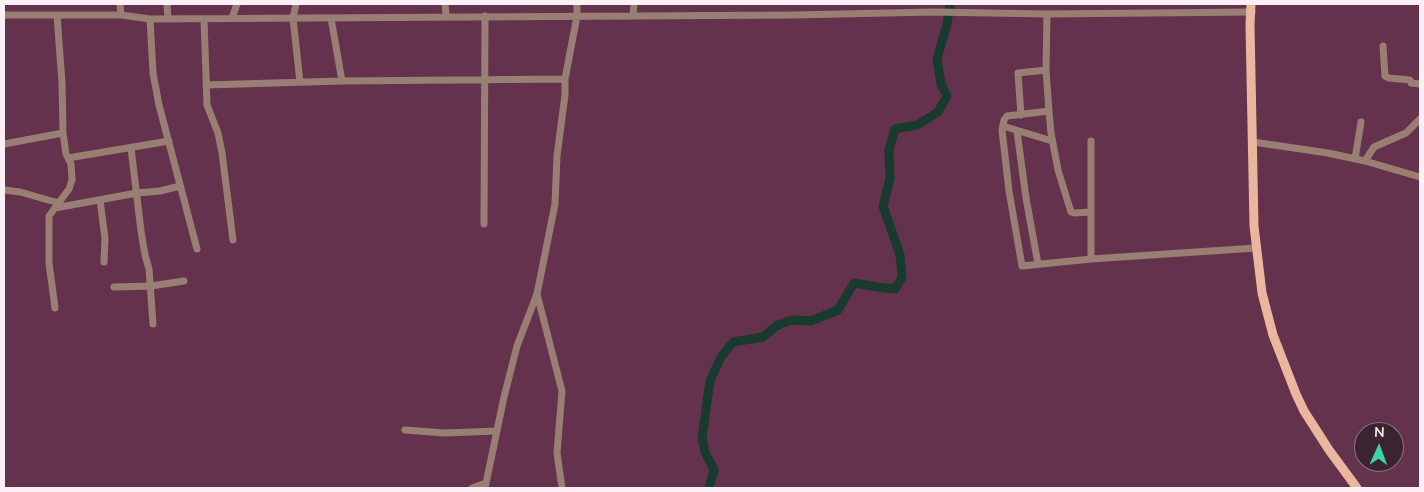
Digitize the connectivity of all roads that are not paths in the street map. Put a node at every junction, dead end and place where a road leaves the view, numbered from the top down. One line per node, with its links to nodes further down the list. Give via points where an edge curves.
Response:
1 (120, 4): 13 (street)
2 (167, 4): 22 (street)
3 (237, 4): 18 (street)
4 (296, 4): 19 (street)
5 (445, 4): 9 (street)
6 (577, 4): 16 (street)
7 (634, 4): 14 (street)
8 (1249, 8): 10 (street); 41 (main road)
9 (446, 14)
10 (1047, 14): 14 (street); 24 (street)
11 (4, 15): 12 (street)
12 (57, 15): 13 (street); 37 (street)
13 (121, 15): 21 (street)
14 (633, 15): 16 (street)
15 (485, 16): 16 (street); 20 (street); 25 (street)
16 (577, 16): 26 (street)
17 (204, 18): 18 (street); 22 (street); 30 (street)
18 (232, 18): 19 (street)
19 (293, 18): 20 (street); 28 (street)
20 (331, 18): 27 (street)
21 (150, 19): 22 (street); 39 (street, via 154,73)
22 (168, 19)
23 (1383, 46): 29 (street, via 1385,76)
24 (1046, 70): 31 (street); 32 (street, via 1018,73)
25 (485, 79): 26 (street); 27 (street); 54 (street)
26 (565, 79): 64 (street, via 555,204)
27 (342, 81): 28 (street)
28 (300, 82): 30 (street)
29 (1420, 84)
30 (206, 85): 55 (street, via 207,106 222,153)
31 (1049, 111): 32 (street); 40 (street)
32 (1021, 115): 35 (street, via 1005,117)
33 (1420, 119): 46 (street, via 1406,133 1374,147)
34 (1361, 122): 45 (street)
35 (1003, 126): 36 (street); 60 (street, via 1021,265)
36 (1017, 131): 40 (street); 60 (street)
37 (63, 133): 42 (street); 44 (street)
38 (1091, 140): 53 (street)
39 (169, 141): 43 (street); 48 (street)
40 (1052, 141): 53 (street, via 1071,212)
41 (1253, 142): 45 (street); 56 (main road)
42 (4, 144)
43 (132, 148): 44 (street); 50 (street)
44 (68, 158): 52 (street, via 72,180)
45 (1355, 159): 46 (street)
46 (1366, 161): 47 (street)
47 (1420, 177)
48 (180, 186): 50 (street); 57 (street)
49 (4, 190): 52 (street, via 20,192)
50 (137, 193): 51 (street); 62 (street)
51 (100, 200): 52 (street); 59 (street)
52 (57, 206): 65 (street, via 50,216 48,235)
53 (1091, 212): 58 (street)
54 (484, 224)
55 (233, 240)
56 (1256, 248): 58 (street); 72 (main road, via 1262,293 1287,374 1314,428)
57 (197, 249)
58 (1091, 259): 60 (street)
59 (104, 262)
60 (1038, 264)
61 (184, 281): 62 (street)
62 (150, 286): 63 (street); 66 (street)
63 (114, 287)
64 (537, 294): 68 (street, via 517,346); 71 (street, via 562,391 557,453)
65 (54, 308)
66 (153, 324)
67 (405, 430): 68 (street, via 444,433)
68 (497, 430): 69 (street)
69 (486, 486): 70 (street)
70 (472, 488)
71 (562, 488)
72 (1357, 488)

